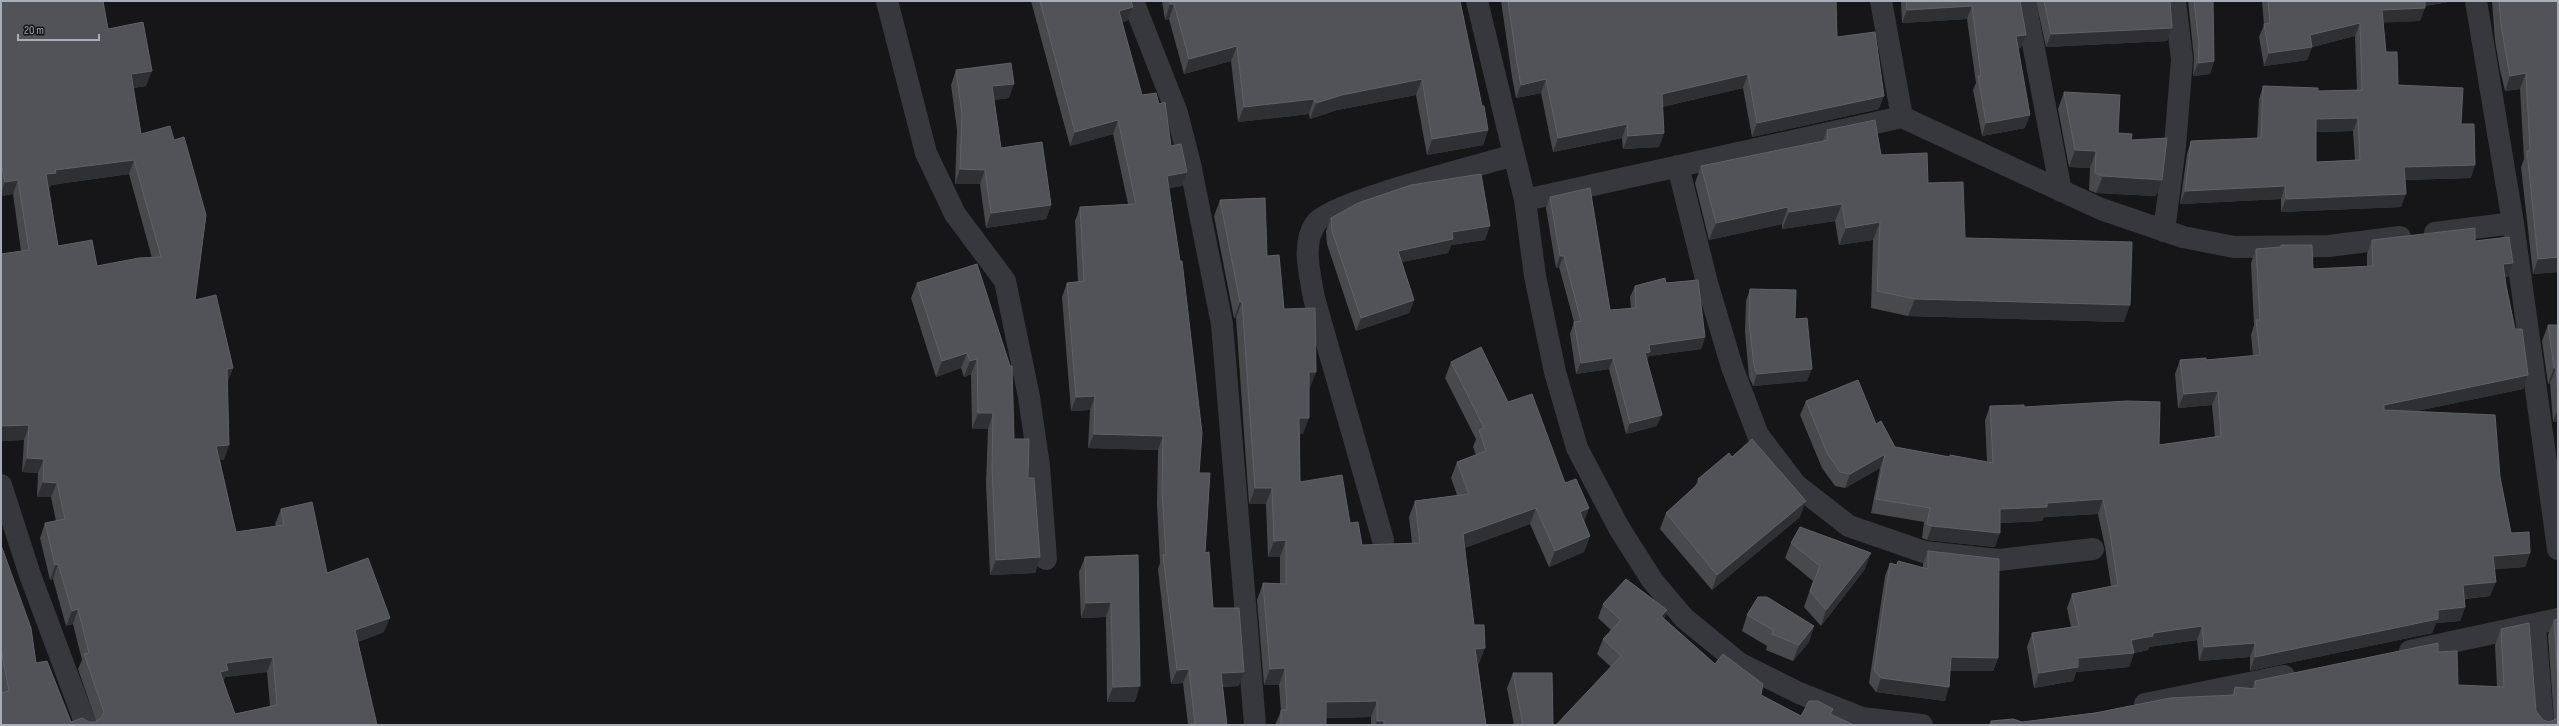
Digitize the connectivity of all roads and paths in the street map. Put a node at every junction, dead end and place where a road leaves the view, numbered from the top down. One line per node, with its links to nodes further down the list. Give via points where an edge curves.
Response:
1 (887, 1): 19 (street, via 926,153 955,214 1004,281 1029,396 1039,466)
2 (1133, 1): 26 (street, via 1177,113 1194,179 1222,324)
3 (1477, 1): 9 (street)
4 (1881, 1): 8 (street)
5 (2025, 1): 11 (street)
6 (2175, 1): 14 (street, via 2182,59 2175,146)
7 (2476, 1): 13 (street)
8 (1902, 117): 10 (street); 11 (street)
9 (1514, 155): 12 (street); 16 (street, via 1353,202 1316,222 1310,238 1307,256 1314,298)
10 (1678, 166): 12 (street); 17 (street, via 1707,283 1732,367 1758,435 1796,485 1849,526 1924,552 1999,560)
11 (2062, 191): 14 (street, via 2101,209)
12 (1525, 200): 27 (street, via 1535,276 1555,372 1577,448 1619,528 1652,580 1684,618 1739,663 1799,693 1862,718)
13 (2513, 223): 14 (street, via 2321,246 2234,247); 18 (street)
14 (2164, 231)
15 (1, 485): 25 (street, via 30,575)
16 (1383, 540)
17 (2093, 549)
18 (2558, 549)
19 (1046, 559)
20 (2558, 619): 21 (street)
21 (2535, 625): 22 (street); 28 (street)
22 (2387, 656)
23 (2302, 673): 24 (street)
24 (2125, 708)
25 (86, 725)
26 (1255, 725)
27 (1922, 725)
28 (2543, 725)

